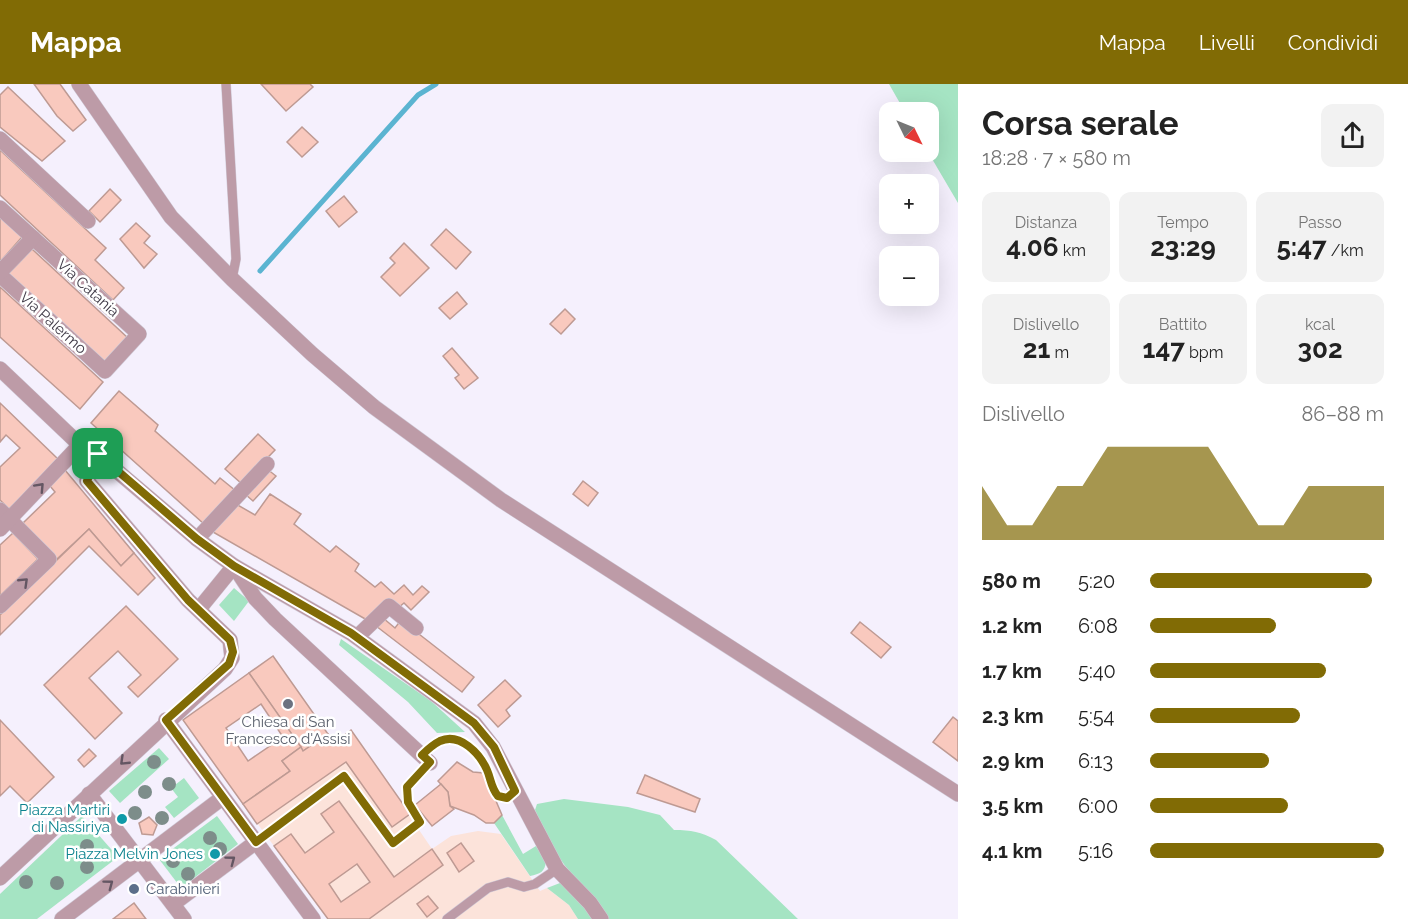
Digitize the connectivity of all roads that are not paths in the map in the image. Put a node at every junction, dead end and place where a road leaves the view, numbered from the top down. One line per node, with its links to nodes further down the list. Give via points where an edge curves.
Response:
1 (79, 84): 8 (street, via 171,217)
2 (226, 84): 8 (lane, via 236,259)
3 (0, 139): 5 (street)
4 (0, 208): 6 (street, Via Catania)
5 (88, 221)
6 (33, 238): 7 (street); 10 (street, Via Catania, via 139,334)
7 (0, 274): 10 (street, Via Palermo)
8 (232, 279): 24 (street, via 374,407 501,500)
9 (0, 369): 11 (street)
10 (105, 371)
11 (80, 445): 12 (street); 14 (street, one-way to 11)
12 (98, 454): 15 (street); 18 (street, via 87,481)
13 (267, 464): 15 (street)
14 (3, 520): 17 (street, one-way to 14, via 49,558)
15 (197, 539): 16 (street)
16 (234, 566): 18 (street); 20 (street); 22 (street, via 275,619)
17 (0, 606)
18 (199, 609): 21 (street, via 230,640 232,658 225,669)
19 (416, 628): 20 (street, via 389,606)
20 (357, 637): 28 (street, via 474,723 494,747)
21 (166, 720): 23 (street, one-way to 23); 25 (street)
22 (426, 759): 26 (lane, via 407,787 408,802 420,822 393,843 344,776)
23 (89, 794): 27 (street); 29 (street)
24 (958, 794)
25 (222, 798): 26 (street); 27 (street)
26 (256, 842): 30 (street, one-way to 26); 33 (street)
27 (140, 861): 30 (street); 31 (street, one-way to 27)
28 (557, 869): 34 (lane, via 535,884 524,887 508,882 488,888); 35 (street)
29 (0, 878)
30 (173, 904): 32 (street)
31 (62, 919)
32 (184, 919)
33 (313, 919)
34 (447, 919)
35 (601, 919)

